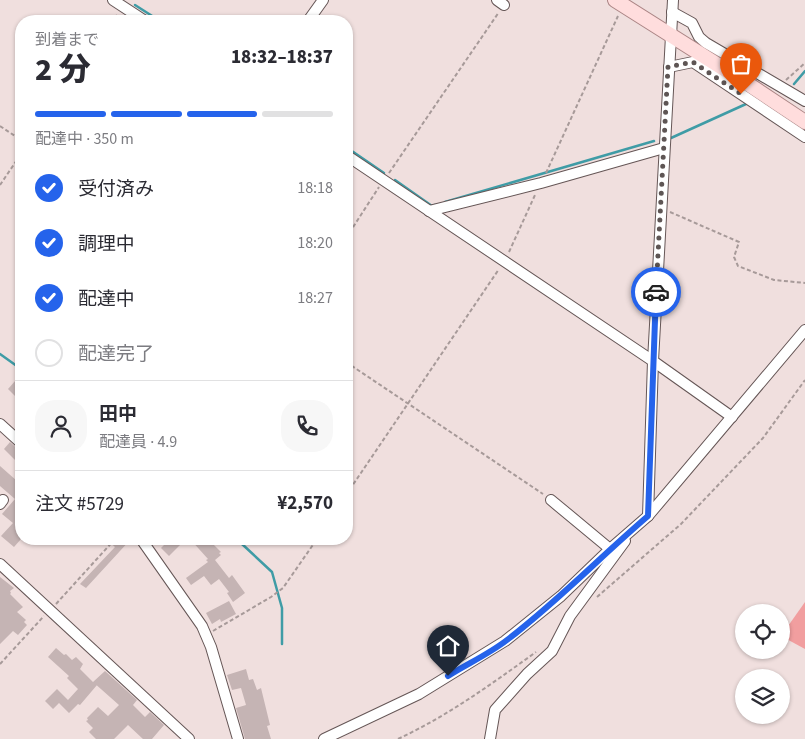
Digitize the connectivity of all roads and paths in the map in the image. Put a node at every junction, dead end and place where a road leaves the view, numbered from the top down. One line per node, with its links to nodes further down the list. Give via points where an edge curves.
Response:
1 (113, 0): 7 (street)
2 (323, 0): 8 (street)
3 (615, 0): 9 (main road)
4 (673, 0): 6 (street)
5 (500, 3): 21 (path)
6 (672, 12): 9 (street); 12 (street, via 692,23 706,43)
7 (136, 15)
8 (312, 15)
9 (671, 35): 11 (street); 14 (main road)
10 (805, 63): 12 (path)
11 (668, 67): 17 (street, via 693,62); 18 (street)
12 (779, 86): 13 (street)
13 (805, 101)
14 (805, 122)
15 (0, 126): 16 (path)
16 (15, 136)
17 (805, 137)
18 (664, 148): 23 (street); 24 (street)
19 (353, 160): 21 (street)
20 (15, 163): 22 (path)
21 (384, 181): 24 (street); 25 (path)
22 (0, 185)
23 (661, 208): 26 (path, via 739,242 734,257 738,266 774,280); 28 (street)
24 (430, 211): 28 (street)
25 (353, 228)
26 (805, 283)
27 (805, 330): 31 (street)
28 (653, 361): 31 (street); 35 (street)
29 (353, 367): 34 (path)
30 (805, 380): 42 (path, via 763,438 681,524)
31 (732, 417): 35 (street)
32 (0, 424): 33 (street)
33 (15, 438)
34 (551, 500): 40 (street)
35 (648, 516): 36 (street)
36 (634, 528): 40 (street); 51 (street, via 570,616 552,651 496,710)
37 (110, 545): 43 (path)
38 (144, 545): 44 (street)
39 (313, 545): 44 (path, via 283,588)
40 (610, 549): 49 (street, via 561,596 505,641 419,694)
41 (0, 564): 43 (street)
42 (596, 598)
43 (50, 611): 46 (path); 47 (street)
44 (207, 635): 48 (street)
45 (537, 651): 50 (path, via 472,698)
46 (0, 664)
47 (189, 739)
48 (238, 739)
49 (324, 739)
50 (398, 739)
51 (490, 739)

